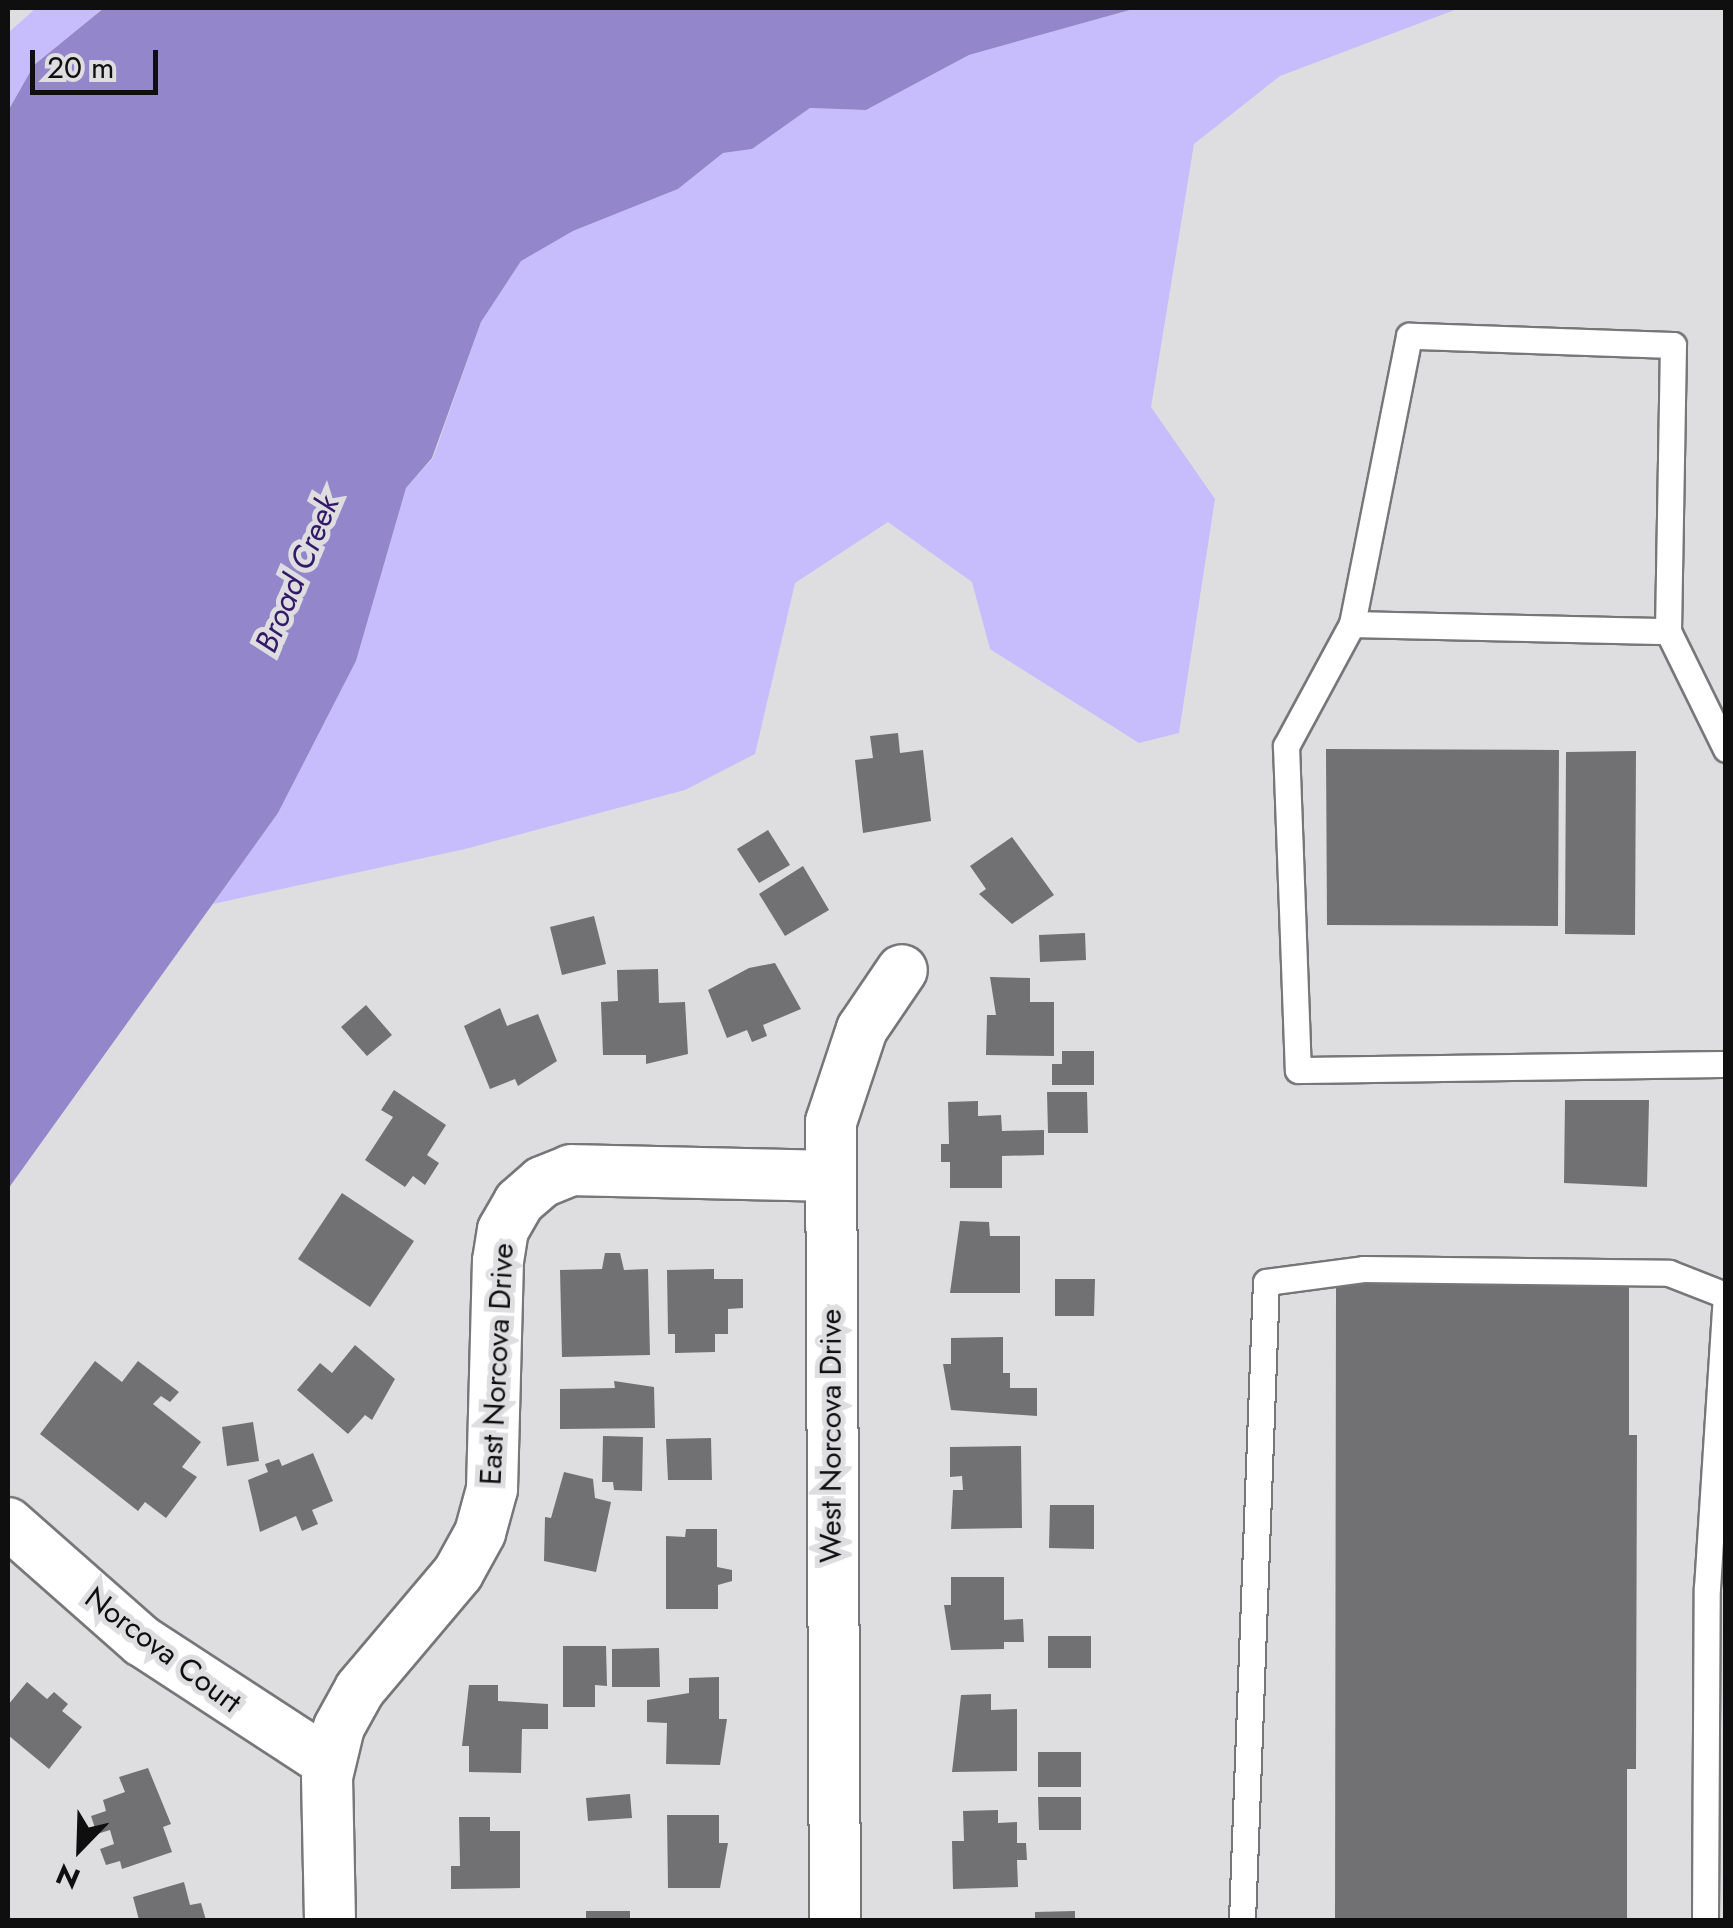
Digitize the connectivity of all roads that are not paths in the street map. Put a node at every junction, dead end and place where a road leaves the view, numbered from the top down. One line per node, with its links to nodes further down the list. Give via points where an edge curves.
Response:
1 (1352, 624): 2 (lane); 2 (lane, via 1409,336 1672,345); 5 (lane, via 1286,746 1298,1070)
2 (1668, 631): 3 (lane)
3 (1726, 749)
4 (902, 970): 6 (street, West Norcova Drive, via 862,1028 841,1080)
5 (1726, 1064)
6 (830, 1176): 9 (street, East Norcova Drive, via 572,1170 542,1182 519,1202 503,1230 498,1261 492,1488 480,1533 458,1574 360,1690 338,1727); 12 (street, West Norcova Drive)
7 (1725, 1296): 13 (lane, via 1669,1273 1363,1270 1266,1282); 14 (lane, via 1707,1588)
8 (8, 1524): 9 (street, Norcova Court, via 142,1641)
9 (329, 1763): 11 (street, East Norcova Drive)
10 (1726, 1916): 15 (lane)
11 (330, 1920)
12 (835, 1920)
13 (1242, 1920)
14 (1705, 1920)
15 (1718, 1920)

